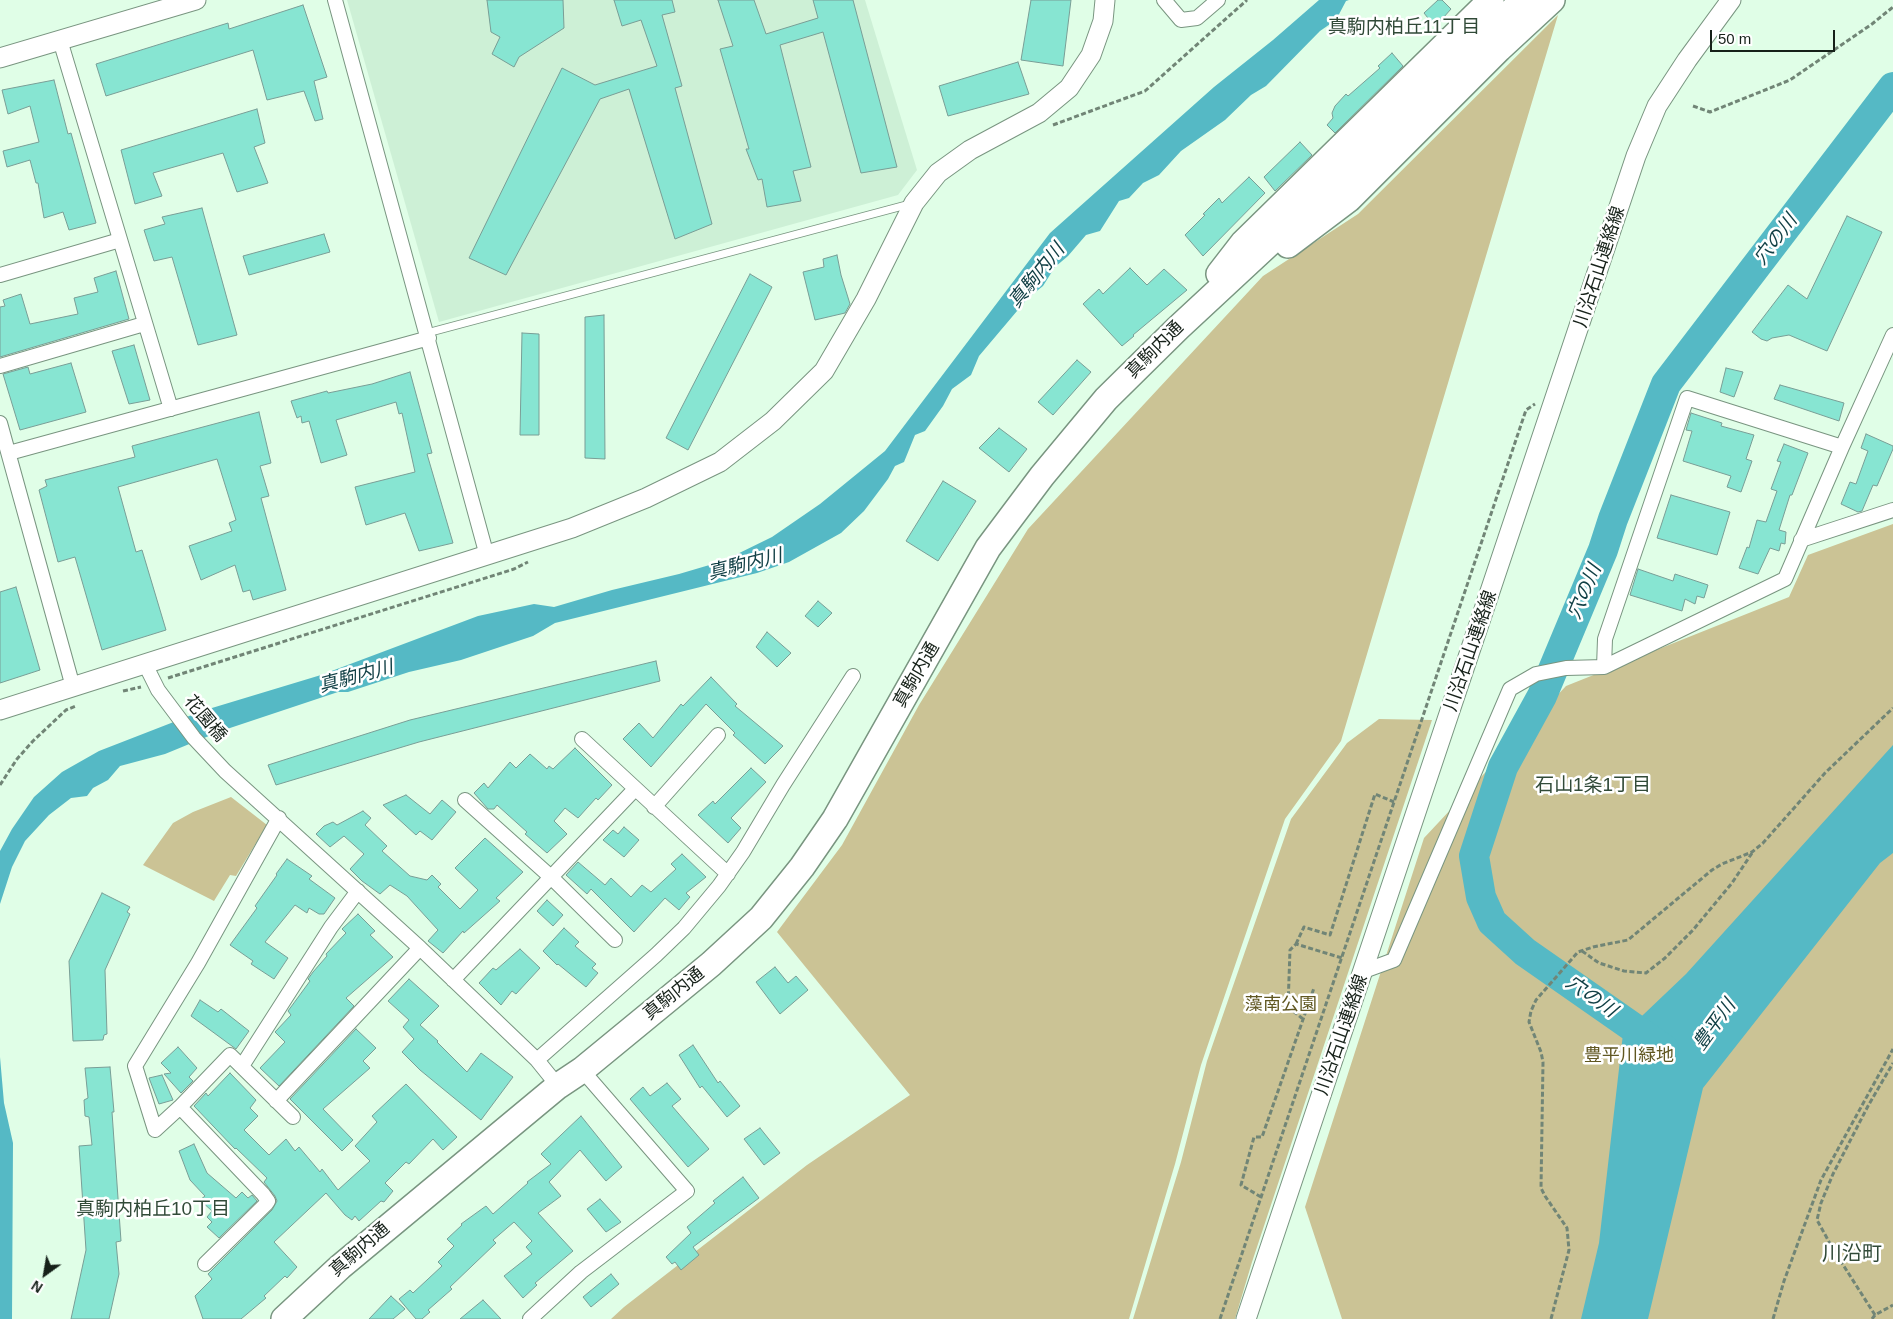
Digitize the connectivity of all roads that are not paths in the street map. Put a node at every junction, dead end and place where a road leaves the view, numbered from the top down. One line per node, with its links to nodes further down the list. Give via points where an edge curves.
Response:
1 (196, 0): 10 (street)
2 (335, 0): 18 (street)
3 (1105, 0): 12 (street, via 1103,21 1091,55 1069,88 1039,113 970,150 938,172)
4 (1164, 0): 5 (street, via 1181,20 1198,18)
5 (1218, 0)
6 (1491, 0): 16 (highway, via 1243,243)
7 (1523, 0): 16 (highway, 真駒内通, via 1373,147)
8 (1552, 0): 16 (highway, via 1349,199)
9 (1731, 0): 43 (street, 川沿石山連絡線, via 1686,60 1657,106 1636,156)
10 (60, 40): 11 (street); 13 (street)
11 (0, 58)
12 (914, 203): 18 (lane); 26 (street, via 866,299 824,371 773,421 720,462 646,498 572,528)
13 (120, 240): 14 (street); 15 (street)
14 (0, 275)
15 (144, 324): 19 (street); 20 (street)
16 (1178, 328): 47 (highway, 真駒内通, via 1106,399 988,548 835,819 761,918 711,964)
17 (1893, 335): 22 (street)
18 (428, 336): 20 (street); 26 (street)
19 (0, 366)
20 (171, 409): 23 (street)
21 (0, 423): 23 (street)
22 (1842, 447): 25 (street); 28 (street, via 1687,398 1605,639)
23 (8, 453): 30 (street)
24 (1893, 510): 25 (street)
25 (1801, 540): 28 (street, via 1785,579)
26 (487, 556): 27 (street)
27 (145, 664): 30 (street); 37 (street, 花園橋, via 156,686 194,738)
28 (1604, 667): 43 (street, via 1566,668 1536,674 1510,689 1394,960)
29 (853, 676): 38 (street)
30 (73, 687): 31 (street)
31 (0, 710)
32 (718, 735): 36 (street)
33 (582, 739): 34 (street)
34 (635, 789): 36 (street); 39 (street)
35 (465, 800): 39 (street)
36 (654, 807): 38 (street)
37 (279, 818): 40 (street, 花園橋); 50 (street, via 198,962 134,1066 155,1130)
38 (728, 874): 45 (street, via 684,928)
39 (552, 878): 41 (street); 44 (street)
40 (358, 890): 42 (street, 花園橋); 46 (street)
41 (615, 940)
42 (420, 948): 44 (street, 花園橋); 49 (street)
43 (1364, 971): 55 (street, 川沿石山連絡線)
44 (453, 980): 45 (street, 花園橋)
45 (537, 1060): 48 (street, 花園橋)
46 (242, 1066): 49 (street); 50 (street, via 230,1055)
47 (582, 1070): 48 (highway, 真駒内通); 54 (street, via 687,1191 581,1272)
48 (558, 1086): 53 (highway, 真駒内通, via 340,1267)
49 (276, 1101): 51 (street)
50 (180, 1107): 52 (street, via 268,1201)
51 (293, 1117)
52 (205, 1264)
53 (284, 1319)
54 (530, 1319)
55 (1246, 1319)

